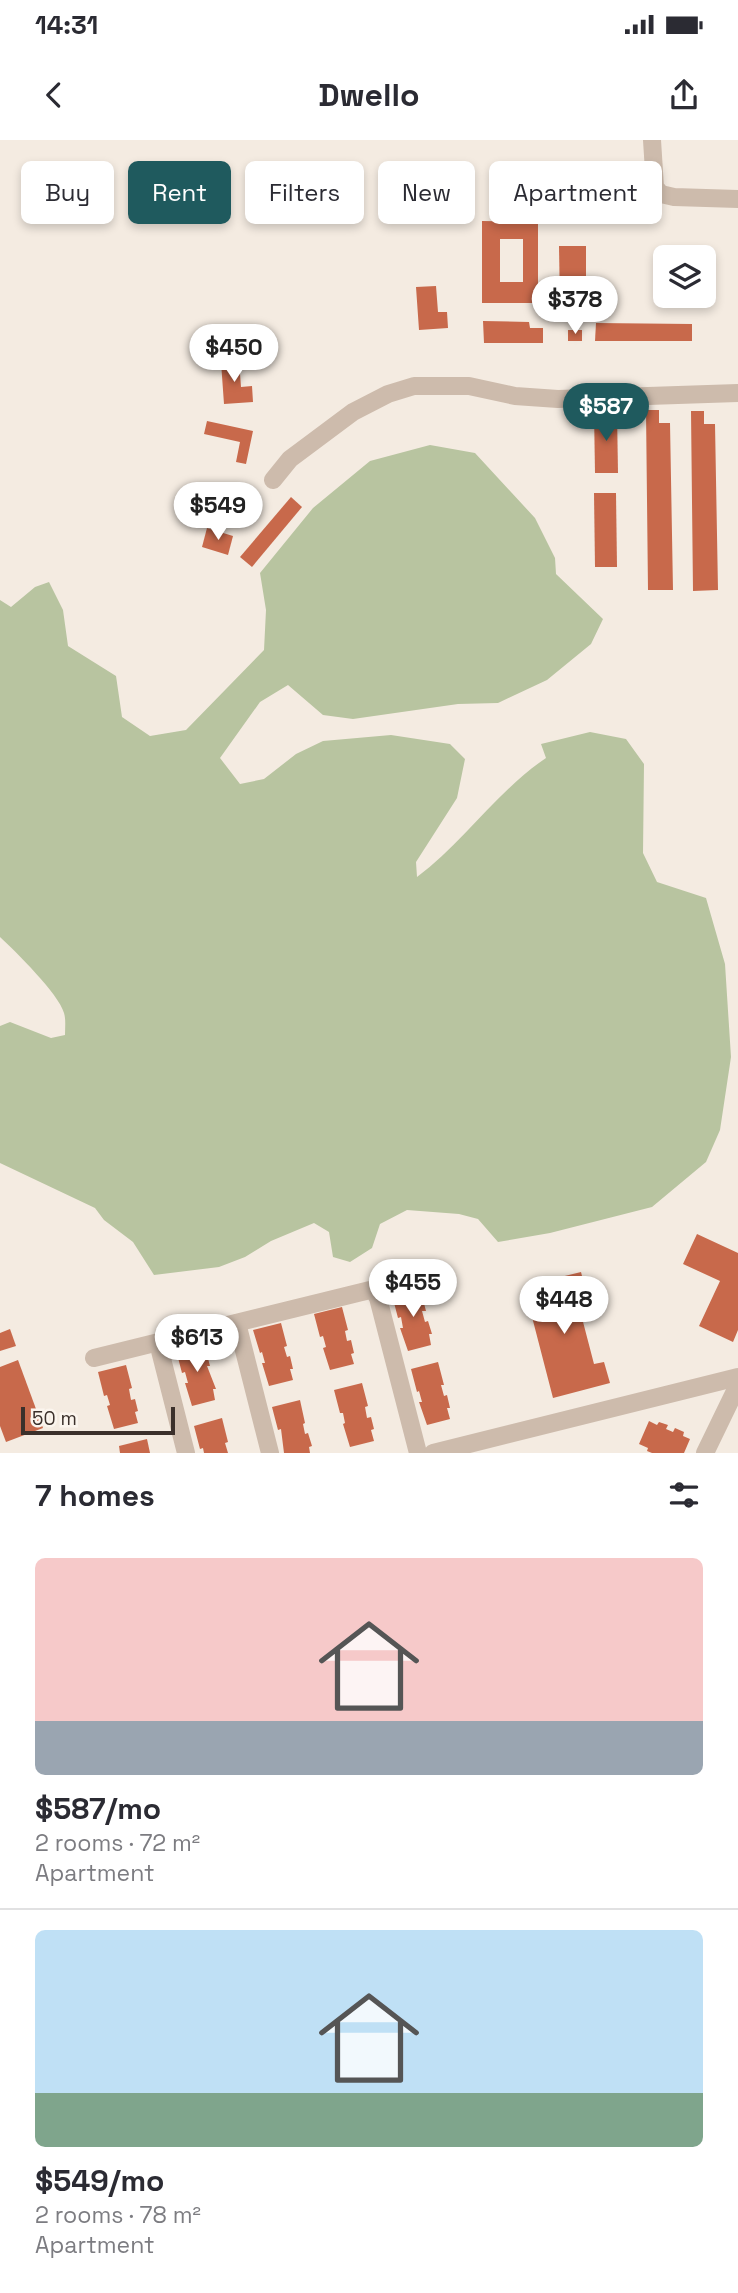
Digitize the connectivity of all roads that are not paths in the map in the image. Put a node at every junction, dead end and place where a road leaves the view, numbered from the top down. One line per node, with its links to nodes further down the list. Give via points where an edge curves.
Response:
1 (652, 140): 2 (street, via 655,187 661,194)
2 (738, 199)
3 (738, 393): 4 (street, via 558,399 469,386 414,386 353,412 290,459)
4 (273, 480)
5 (237, 1323): 6 (street); 12 (street); 13 (street, via 374,1291)
6 (158, 1343): 7 (street); 11 (street)
7 (94, 1358)
8 (738, 1377): 10 (street)
9 (738, 1385): 14 (street)
10 (441, 1452)
11 (186, 1453)
12 (270, 1453)
13 (418, 1453)
14 (705, 1453)

